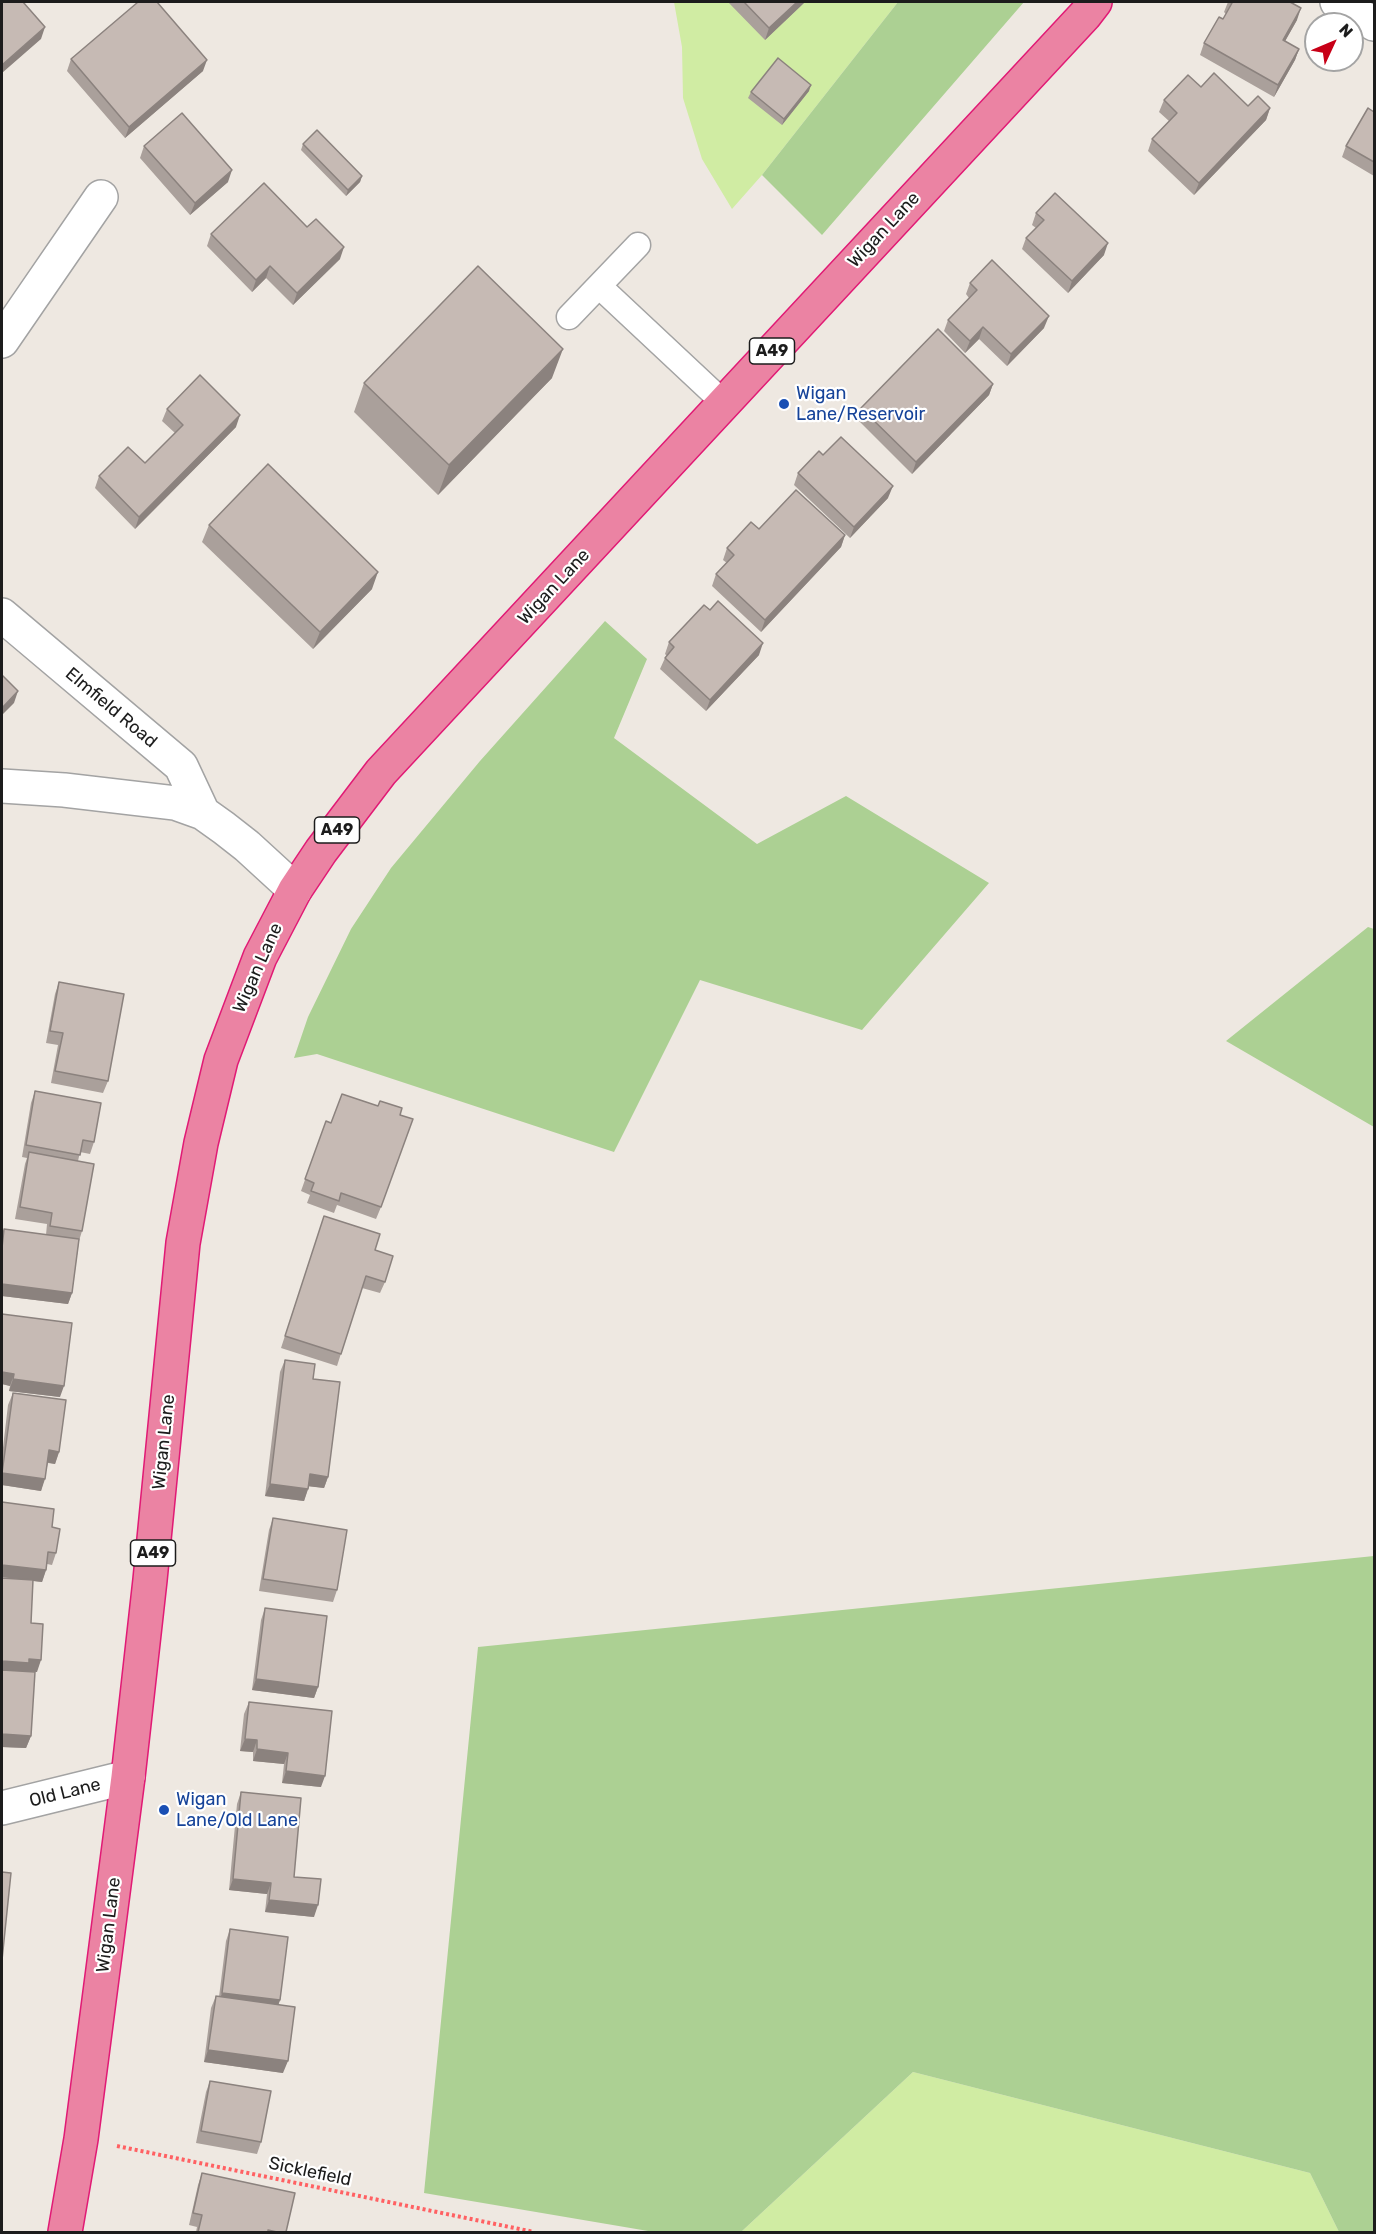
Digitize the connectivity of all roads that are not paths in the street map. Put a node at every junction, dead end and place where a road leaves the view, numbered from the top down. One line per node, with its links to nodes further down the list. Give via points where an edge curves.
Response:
1 (1095, 2): 9 (highway, Wigan Lane / A49)
2 (1337, 2): 3 (street)
3 (1374, 24)
4 (101, 197): 8 (street)
5 (638, 246): 6 (lane)
6 (599, 286): 7 (lane); 9 (lane)
7 (569, 317)
8 (2, 341)
9 (724, 403): 13 (highway, Wigan Lane / A49, via 381,771)
10 (2, 615): 12 (street, Elmfield Road, via 181,766)
11 (2, 786): 12 (street, via 150,799)
12 (203, 813): 13 (street)
13 (295, 890): 14 (highway, Wigan Lane / A49, via 249,984 221,1060 201,1143 183,1243)
14 (129, 1777): 15 (street, Old Lane); 16 (highway, Wigan Lane / A49)
15 (2, 1808)
16 (65, 2232)

